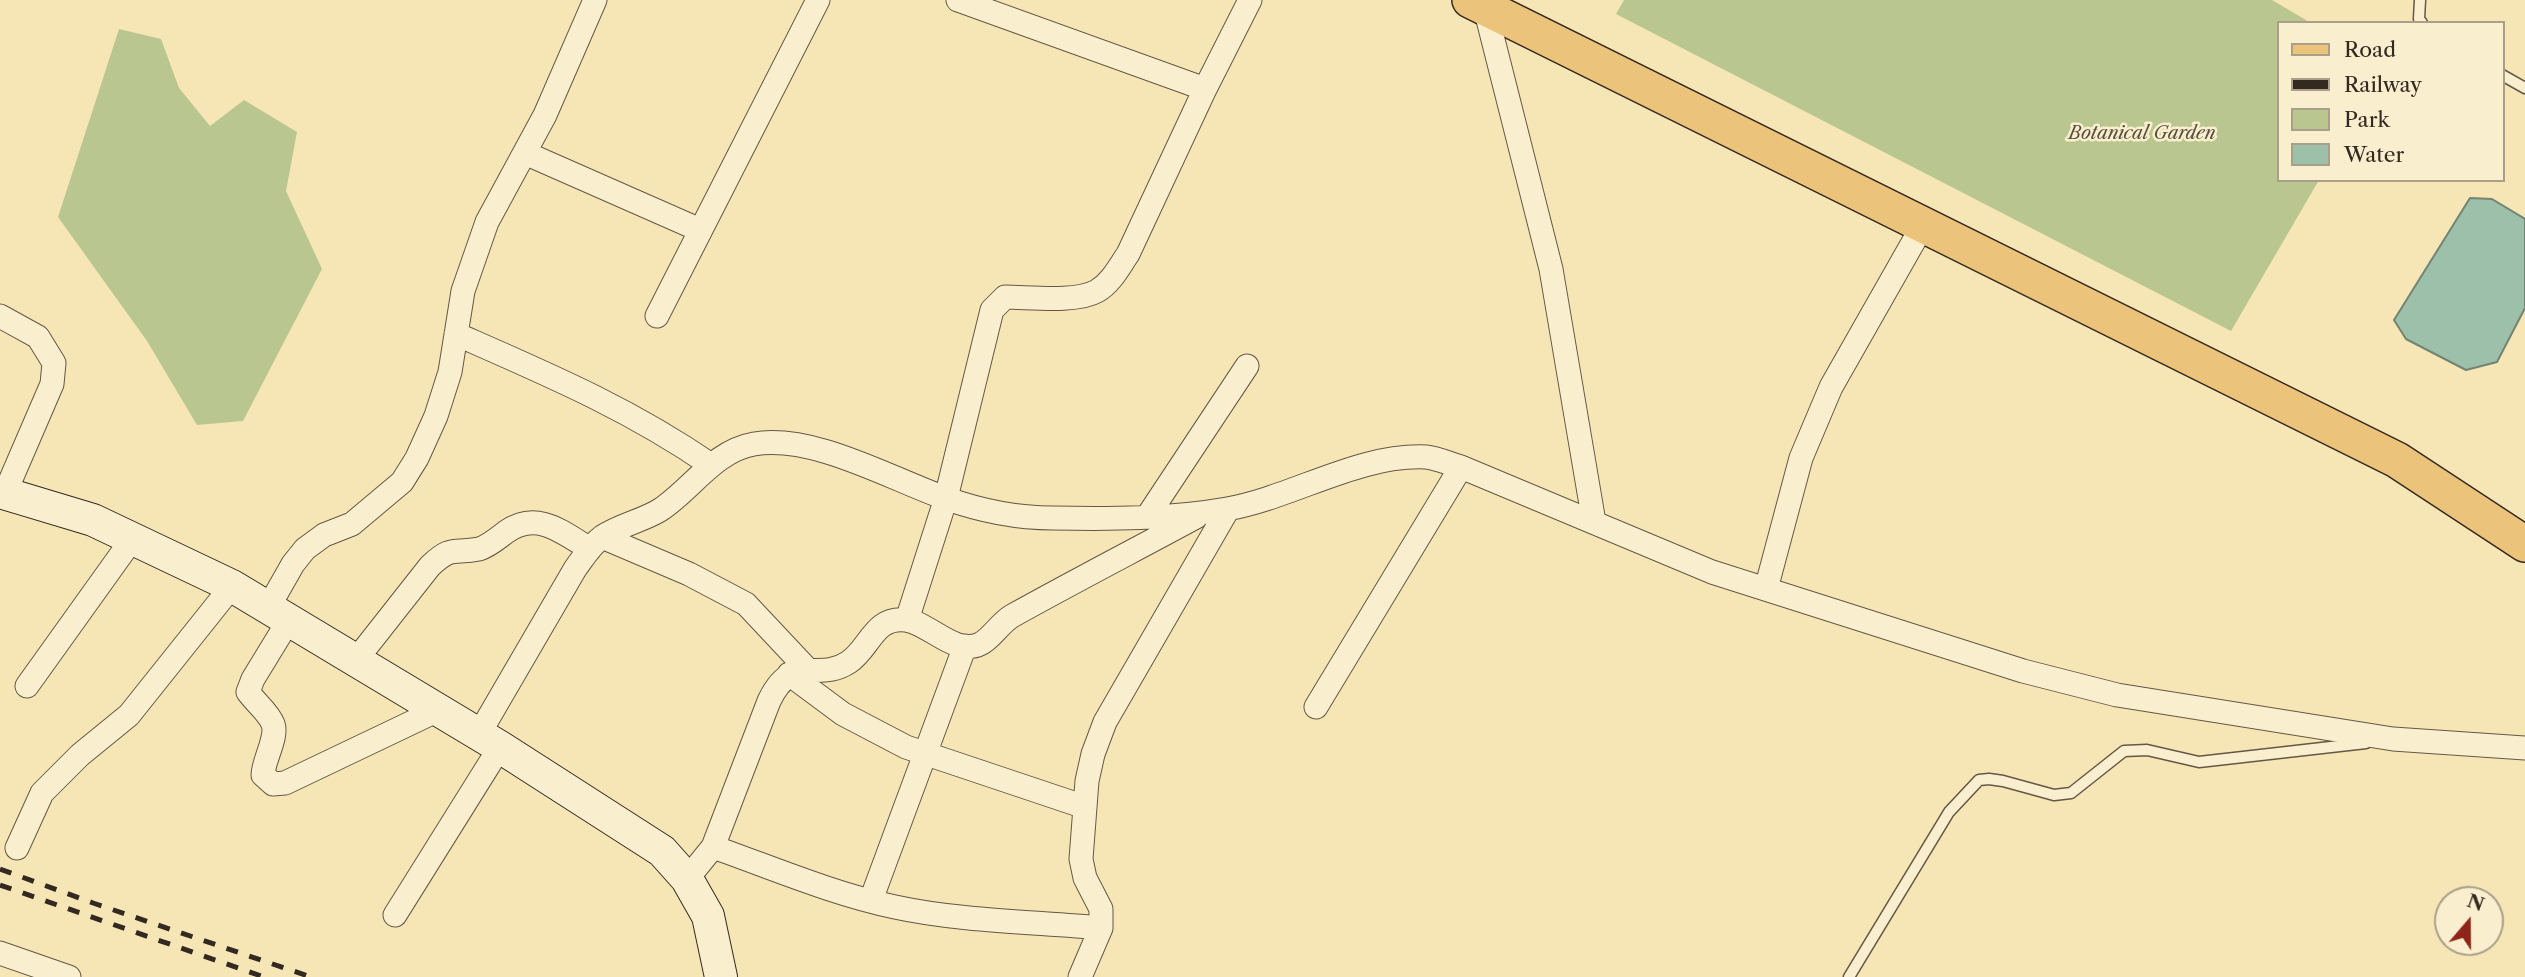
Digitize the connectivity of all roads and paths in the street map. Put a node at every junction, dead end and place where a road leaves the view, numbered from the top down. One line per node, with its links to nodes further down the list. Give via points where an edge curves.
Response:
1 (595, 0): 11 (street)
2 (818, 0): 13 (street)
3 (958, 0): 10 (street)
4 (1250, 0): 10 (street)
5 (2420, 0): 7 (lane)
6 (1477, 4): 12 (main road); 25 (street, via 1551,269)
7 (2421, 21)
8 (2504, 76): 9 (lane)
9 (2525, 88)
10 (1205, 89): 21 (street, via 1128,254 1112,278 1096,292 1076,297 1005,297 992,310)
11 (525, 153): 13 (street); 16 (street, via 487,222 463,291)
12 (1923, 225): 28 (main road, via 2397,460); 30 (street, via 1831,387 1801,458)
13 (700, 230): 15 (street)
14 (0, 316): 20 (street, via 38,337 54,363 52,384)
15 (657, 316)
16 (456, 334): 18 (street, via 623,410); 31 (street, via 436,416 402,482 352,524 305,549 293,564)
17 (1247, 366): 24 (street)
18 (711, 465): 21 (street, via 732,450 753,444 814,448); 27 (street, via 659,510)
19 (1461, 467): 22 (street, via 1428,457 1398,458); 25 (street); 37 (street)
20 (3, 493): 26 (main road, via 93,520)
21 (946, 498): 24 (street, via 1017,517); 32 (street)
22 (1228, 509): 23 (street); 43 (street, via 1105,722 1087,781)
23 (1204, 512): 24 (street); 33 (street, via 1008,619 980,644)
24 (1147, 517)
25 (1594, 522): 30 (street, via 1712,572)
26 (133, 538): 29 (main road); 36 (street)
27 (596, 543): 34 (street, via 537,521 523,523 479,548 443,553); 35 (street, via 689,575 746,604); 40 (street, via 575,569)
28 (2525, 544)
29 (232, 586): 31 (main road); 45 (street, via 129,715 42,793)
30 (1766, 589): 39 (street, via 2023,671 2118,695)
31 (278, 614): 34 (main road); 38 (street, via 248,692 273,724 263,766 263,775 273,784 285,783)
32 (907, 620): 33 (street); 35 (street, via 879,626 846,664)
33 (965, 646): 42 (street)
34 (356, 660): 38 (main road)
35 (798, 672): 42 (street, via 843,714); 44 (street, via 776,685)
36 (27, 686)
37 (1316, 708)
38 (438, 710): 40 (main road)
39 (2393, 739): 41 (street); 54 (lane, via 2199,762 2147,750 2124,751 2071,793 2054,795 2003,781 1979,780 1949,812)
40 (489, 741): 46 (main road, via 662,850); 48 (street)
41 (2525, 748)
42 (924, 755): 43 (street); 47 (street)
43 (1085, 807): 49 (street, via 1081,859 1101,909)
44 (713, 847): 46 (street); 47 (street)
45 (17, 848)
46 (687, 879): 52 (main road, via 708,916)
47 (871, 900): 49 (street, via 931,913)
48 (395, 915)
49 (1101, 928): 53 (street)
50 (0, 953): 51 (street)
51 (69, 977)
52 (721, 977)
53 (1080, 977)
54 (1849, 977)

